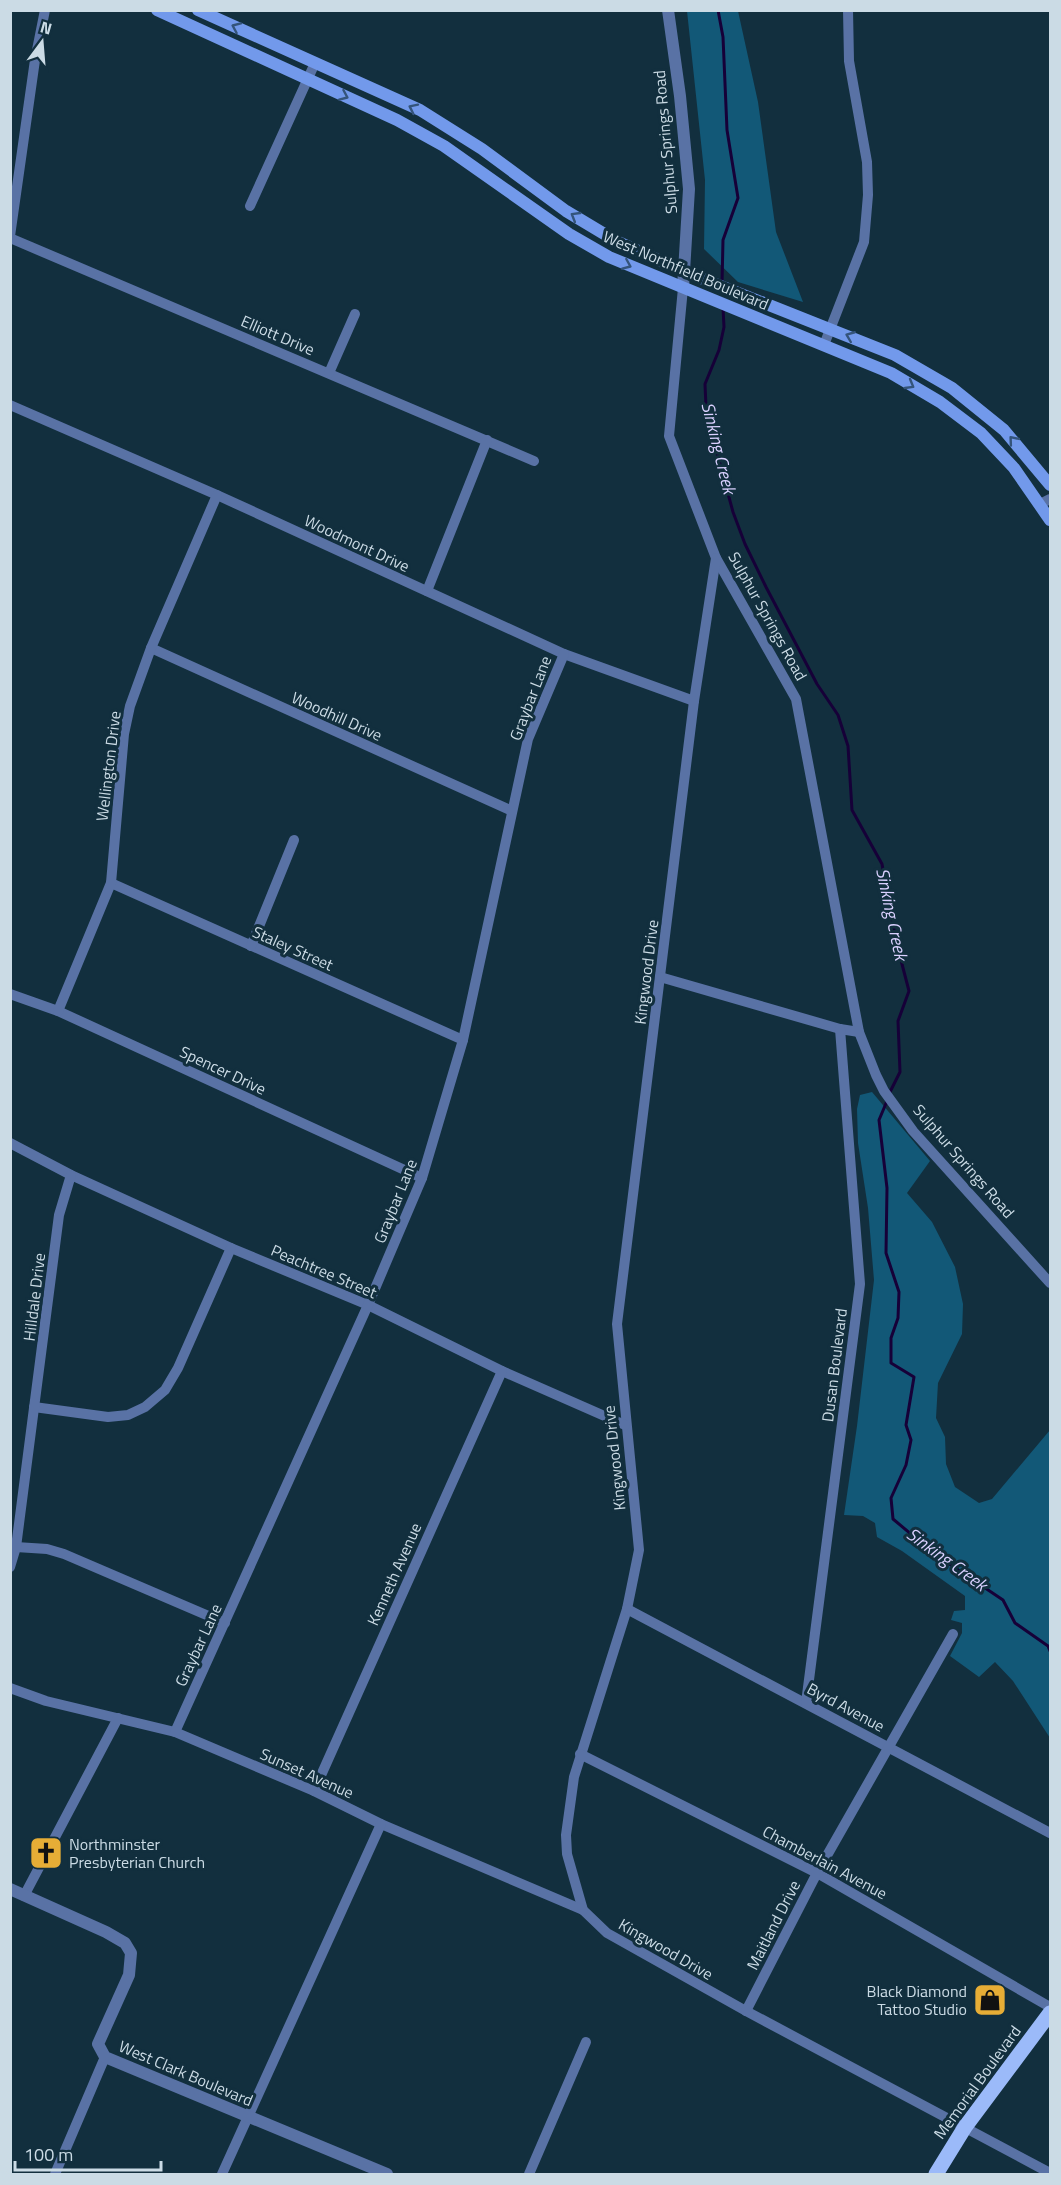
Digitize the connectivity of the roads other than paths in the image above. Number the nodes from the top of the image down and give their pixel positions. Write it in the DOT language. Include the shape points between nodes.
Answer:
graph roads {
  1 [pos="45,10"];
  2 [pos="157,10"];
  3 [pos="198,10"];
  4 [pos="668,10"];
  5 [pos="848,10"];
  6 [pos="315,63"];
  7 [pos="308,79"];
  8 [pos="250,206"];
  9 [pos="10,237"];
  10 [pos="683,271"];
  11 [pos="683,288"];
  12 [pos="355,314"];
  13 [pos="830,328"];
  14 [pos="824,345"];
  15 [pos="329,373"];
  16 [pos="10,405"];
  17 [pos="487,440"];
  18 [pos="534,461"];
  19 [pos="1050,485"];
  20 [pos="217,495"];
  21 [pos="1046,501"];
  22 [pos="1050,520"];
  23 [pos="716,558"];
  24 [pos="427,591"];
  25 [pos="150,648"];
  26 [pos="564,654"];
  27 [pos="694,701"];
  28 [pos="512,811"];
  29 [pos="294,840"];
  30 [pos="111,883"];
  31 [pos="251,946"];
  32 [pos="660,977"];
  33 [pos="10,993"];
  34 [pos="58,1011"];
  35 [pos="840,1029"];
  36 [pos="859,1032"];
  37 [pos="463,1040"];
  38 [pos="10,1143"];
  39 [pos="71,1175"];
  40 [pos="422,1178"];
  41 [pos="231,1248"];
  42 [pos="1050,1283"];
  43 [pos="368,1305"];
  44 [pos="502,1371"];
  45 [pos="34,1407"];
  46 [pos="626,1425"];
  47 [pos="16,1547"];
  48 [pos="10,1566"];
  49 [pos="627,1609"];
  50 [pos="225,1623"];
  51 [pos="952,1634"];
  52 [pos="10,1688"];
  53 [pos="806,1703"];
  54 [pos="118,1718"];
  55 [pos="175,1732"];
  56 [pos="890,1748"];
  57 [pos="580,1754"];
  58 [pos="314,1791"];
  59 [pos="381,1824"];
  60 [pos="1050,1833"];
  61 [pos="817,1873"];
  62 [pos="10,1889"];
  63 [pos="24,1896"];
  64 [pos="584,1910"];
  65 [pos="1050,2007"];
  66 [pos="746,2011"];
  67 [pos="1050,2013"];
  68 [pos="586,2042"];
  69 [pos="105,2057"];
  70 [pos="248,2117"];
  71 [pos="965,2127"];
  72 [pos="1050,2173"];
  73 [pos="55,2175"];
  74 [pos="222,2175"];
  75 [pos="387,2175"];
  76 [pos="529,2175"];
  77 [pos="936,2175"];
  1 -- 9 [label="street"];
  2 -- 7 [label="main road, West Northfield Boulevard"];
  6 -- 3 [label="main road, West Northfield Boulevard, one-way"];
  4 -- 10 [label="street, Sulphur Springs Road" via="688,189"];
  5 -- 13 [label="street" via="849,61 867,162 868,195 864,242"];
  6 -- 7 [label="street"];
  10 -- 6 [label="main road, West Northfield Boulevard, one-way" via="616,241 566,211 482,148 420,110"];
  7 -- 8 [label="street"];
  7 -- 11 [label="main road, West Northfield Boulevard, one-way" via="444,146 569,234 609,257"];
  9 -- 15 [label="street, Elliott Drive"];
  10 -- 11 [label="street, Sulphur Springs Road"];
  10 -- 13 [label="main road, West Northfield Boulevard"];
  11 -- 14 [label="main road, West Northfield Boulevard"];
  11 -- 23 [label="street, Sulphur Springs Road" via="669,436"];
  12 -- 15 [label="street"];
  13 -- 14 [label="street"];
  19 -- 13 [label="main road, West Northfield Boulevard, one-way" via="1004,430 951,388 895,355"];
  14 -- 21 [label="main road, West Northfield Boulevard, one-way" via="891,374 940,402 981,433"];
  15 -- 17 [label="street, Elliott Drive"];
  16 -- 20 [label="street, Woodmont Drive"];
  17 -- 18 [label="street, Elliott Drive"];
  17 -- 24 [label="street"];
  20 -- 24 [label="street, Woodmont Drive"];
  20 -- 25 [label="street, Wellington Drive"];
  21 -- 22 [label="main road, West Northfield Boulevard"];
  23 -- 27 [label="street, Kingwood Drive"];
  23 -- 36 [label="street, Sulphur Springs Road" via="796,699"];
  24 -- 26 [label="street, Woodmont Drive"];
  25 -- 28 [label="street, Woodhill Drive"];
  25 -- 30 [label="street, Wellington Drive" via="123,734"];
  26 -- 27 [label="street, Woodmont Drive"];
  26 -- 28 [label="street, Graybar Lane" via="528,740"];
  27 -- 32 [label="street, Kingwood Drive"];
  28 -- 37 [label="street, Graybar Lane"];
  29 -- 31 [label="street"];
  30 -- 31 [label="street, Staley Street"];
  30 -- 34 [label="street, Wellington Drive"];
  31 -- 37 [label="street, Staley Street"];
  32 -- 35 [label="street"];
  32 -- 46 [label="street, Kingwood Drive" via="617,1324"];
  33 -- 34 [label="street, Spencer Drive"];
  34 -- 40 [label="street, Spencer Drive"];
  35 -- 36 [label="street"];
  35 -- 53 [label="street, Dusan Boulevard" via="860,1284"];
  36 -- 42 [label="street, Sulphur Springs Road" via="876,1075 913,1131"];
  37 -- 40 [label="street, Graybar Lane"];
  38 -- 39 [label="street, Peachtree Street"];
  39 -- 41 [label="street, Peachtree Street"];
  39 -- 45 [label="street, Hilldale Drive" via="59,1215"];
  40 -- 43 [label="street, Graybar Lane"];
  41 -- 43 [label="street, Peachtree Street"];
  41 -- 45 [label="street" via="178,1368 165,1390 145,1407 129,1415 108,1417"];
  43 -- 44 [label="street, Peachtree Street"];
  43 -- 50 [label="street, Graybar Lane"];
  44 -- 46 [label="street, Peachtree Street"];
  44 -- 58 [label="street, Kenneth Avenue"];
  45 -- 47 [label="street, Hilldale Drive"];
  46 -- 49 [label="street, Kingwood Drive" via="639,1550"];
  47 -- 48 [label="street, Hilldale Drive"];
  47 -- 50 [label="street" via="64,1554"];
  49 -- 53 [label="street, Byrd Avenue"];
  49 -- 57 [label="street, Kingwood Drive"];
  50 -- 55 [label="street, Graybar Lane"];
  51 -- 56 [label="street, Maitland Drive"];
  52 -- 54 [label="street, Sunset Avenue"];
  53 -- 56 [label="street, Byrd Avenue"];
  54 -- 55 [label="street, Sunset Avenue"];
  54 -- 63 [label="street"];
  55 -- 58 [label="street, Sunset Avenue"];
  56 -- 60 [label="street, Byrd Avenue"];
  56 -- 61 [label="street, Maitland Drive"];
  57 -- 61 [label="street, Chamberlain Avenue"];
  57 -- 64 [label="street, Kingwood Drive" via="566,1835 567,1854"];
  58 -- 59 [label="street, Sunset Avenue"];
  59 -- 64 [label="street, Sunset Avenue"];
  59 -- 70 [label="street"];
  61 -- 65 [label="street, Chamberlain Avenue"];
  61 -- 66 [label="street, Maitland Drive"];
  62 -- 63 [label="street, West Clark Boulevard"];
  63 -- 69 [label="street, West Clark Boulevard" via="125,1942 131,1953 129,1975 98,2044"];
  64 -- 66 [label="street, Kingwood Drive" via="608,1933"];
  66 -- 71 [label="street, Kingwood Drive"];
  67 -- 71 [label="main road, Memorial Boulevard"];
  68 -- 76 [label="street"];
  69 -- 70 [label="street, West Clark Boulevard"];
  69 -- 73 [label="street"];
  70 -- 74 [label="street"];
  70 -- 75 [label="street, West Clark Boulevard"];
  71 -- 72 [label="street, Kingwood Drive"];
  71 -- 77 [label="main road, Memorial Boulevard"];
}
